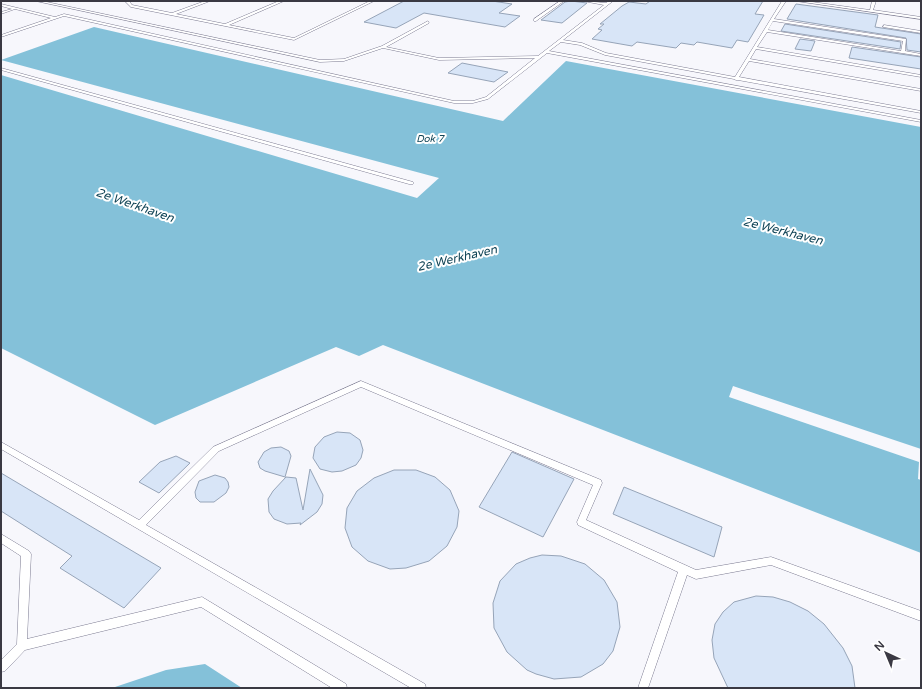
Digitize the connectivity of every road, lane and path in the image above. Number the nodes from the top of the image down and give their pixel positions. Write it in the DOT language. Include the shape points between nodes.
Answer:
graph roads {
  1 [pos="38,1"];
  2 [pos="208,1"];
  3 [pos="282,1"];
  4 [pos="372,1"];
  5 [pos="562,1"];
  6 [pos="585,1"];
  7 [pos="611,1"];
  8 [pos="784,1"];
  9 [pos="798,1"];
  10 [pos="874,1"];
  11 [pos="129,2"];
  12 [pos="606,4"];
  13 [pos="1,5"];
  14 [pos="16,9"];
  15 [pos="871,11"];
  16 [pos="1,13"];
  17 [pos="887,13"];
  18 [pos="173,14"];
  19 [pos="55,18"];
  20 [pos="921,18"];
  21 [pos="535,20"];
  22 [pos="772,20"];
  23 [pos="428,22"];
  24 [pos="225,25"];
  25 [pos="884,26"];
  26 [pos="765,31"];
  27 [pos="921,32"];
  28 [pos="1,36"];
  29 [pos="882,36"];
  30 [pos="560,41"];
  31 [pos="383,48"];
  32 [pos="754,48"];
  33 [pos="546,52"];
  34 [pos="902,52"];
  35 [pos="921,55"];
  36 [pos="540,57"];
  37 [pos="747,60"];
  38 [pos="1,69"];
  39 [pos="921,76"];
  40 [pos="736,79"];
  41 [pos="921,90"];
  42 [pos="921,112"];
  43 [pos="921,121"];
  44 [pos="411,183"];
  45 [pos="1,445"];
  46 [pos="140,525"];
  47 [pos="1,538"];
  48 [pos="684,569"];
  49 [pos="921,616"];
  50 [pos="22,646"];
  51 [pos="1,667"];
  52 [pos="342,688"];
  53 [pos="421,688"];
  54 [pos="643,688"];
  1 -- 31 [label="lane" via="320,61 349,59"];
  2 -- 18 [label="lane"];
  3 -- 24 [label="lane"];
  4 -- 24 [label="lane" via="294,39"];
  5 -- 21 [label="lane"];
  6 -- 12 [label="lane"];
  7 -- 12 [label="lane"];
  8 -- 22 [label="lane"];
  9 -- 15 [label="lane"];
  10 -- 15 [label="lane"];
  11 -- 18 [label="lane" via="131,6"];
  12 -- 30 [label="lane"];
  13 -- 14 [label="lane"];
  14 -- 16 [label="lane"];
  14 -- 19 [label="lane"];
  15 -- 17 [label="lane"];
  17 -- 20 [label="lane"];
  17 -- 25 [label="lane"];
  18 -- 24 [label="lane"];
  19 -- 28 [label="lane"];
  19 -- 36 [label="lane" via="64,15 454,102 473,102 487,98"];
  22 -- 26 [label="lane"];
  22 -- 29 [label="lane"];
  23 -- 31 [label="lane"];
  25 -- 27 [label="lane"];
  25 -- 29 [label="lane"];
  26 -- 32 [label="lane"];
  26 -- 34 [label="lane"];
  29 -- 34 [label="lane" via="905,40"];
  30 -- 33 [label="lane"];
  30 -- 40 [label="lane" via="581,44 605,54"];
  31 -- 36 [label="lane" via="439,59"];
  32 -- 37 [label="lane"];
  32 -- 39 [label="lane"];
  33 -- 36 [label="lane"];
  33 -- 43 [label="lane"];
  34 -- 35 [label="lane"];
  37 -- 40 [label="lane"];
  37 -- 41 [label="lane"];
  38 -- 44 [label="lane"];
  40 -- 42 [label="lane"];
  45 -- 46 [label="lane"];
  46 -- 48 [label="lane" via="216,448 361,384 598,483 581,522"];
  46 -- 53 [label="lane"];
  47 -- 50 [label="lane" via="26,554"];
  48 -- 49 [label="lane" via="696,575 771,561"];
  48 -- 54 [label="lane"];
  50 -- 51 [label="lane"];
  50 -- 52 [label="lane" via="202,602"];
}
